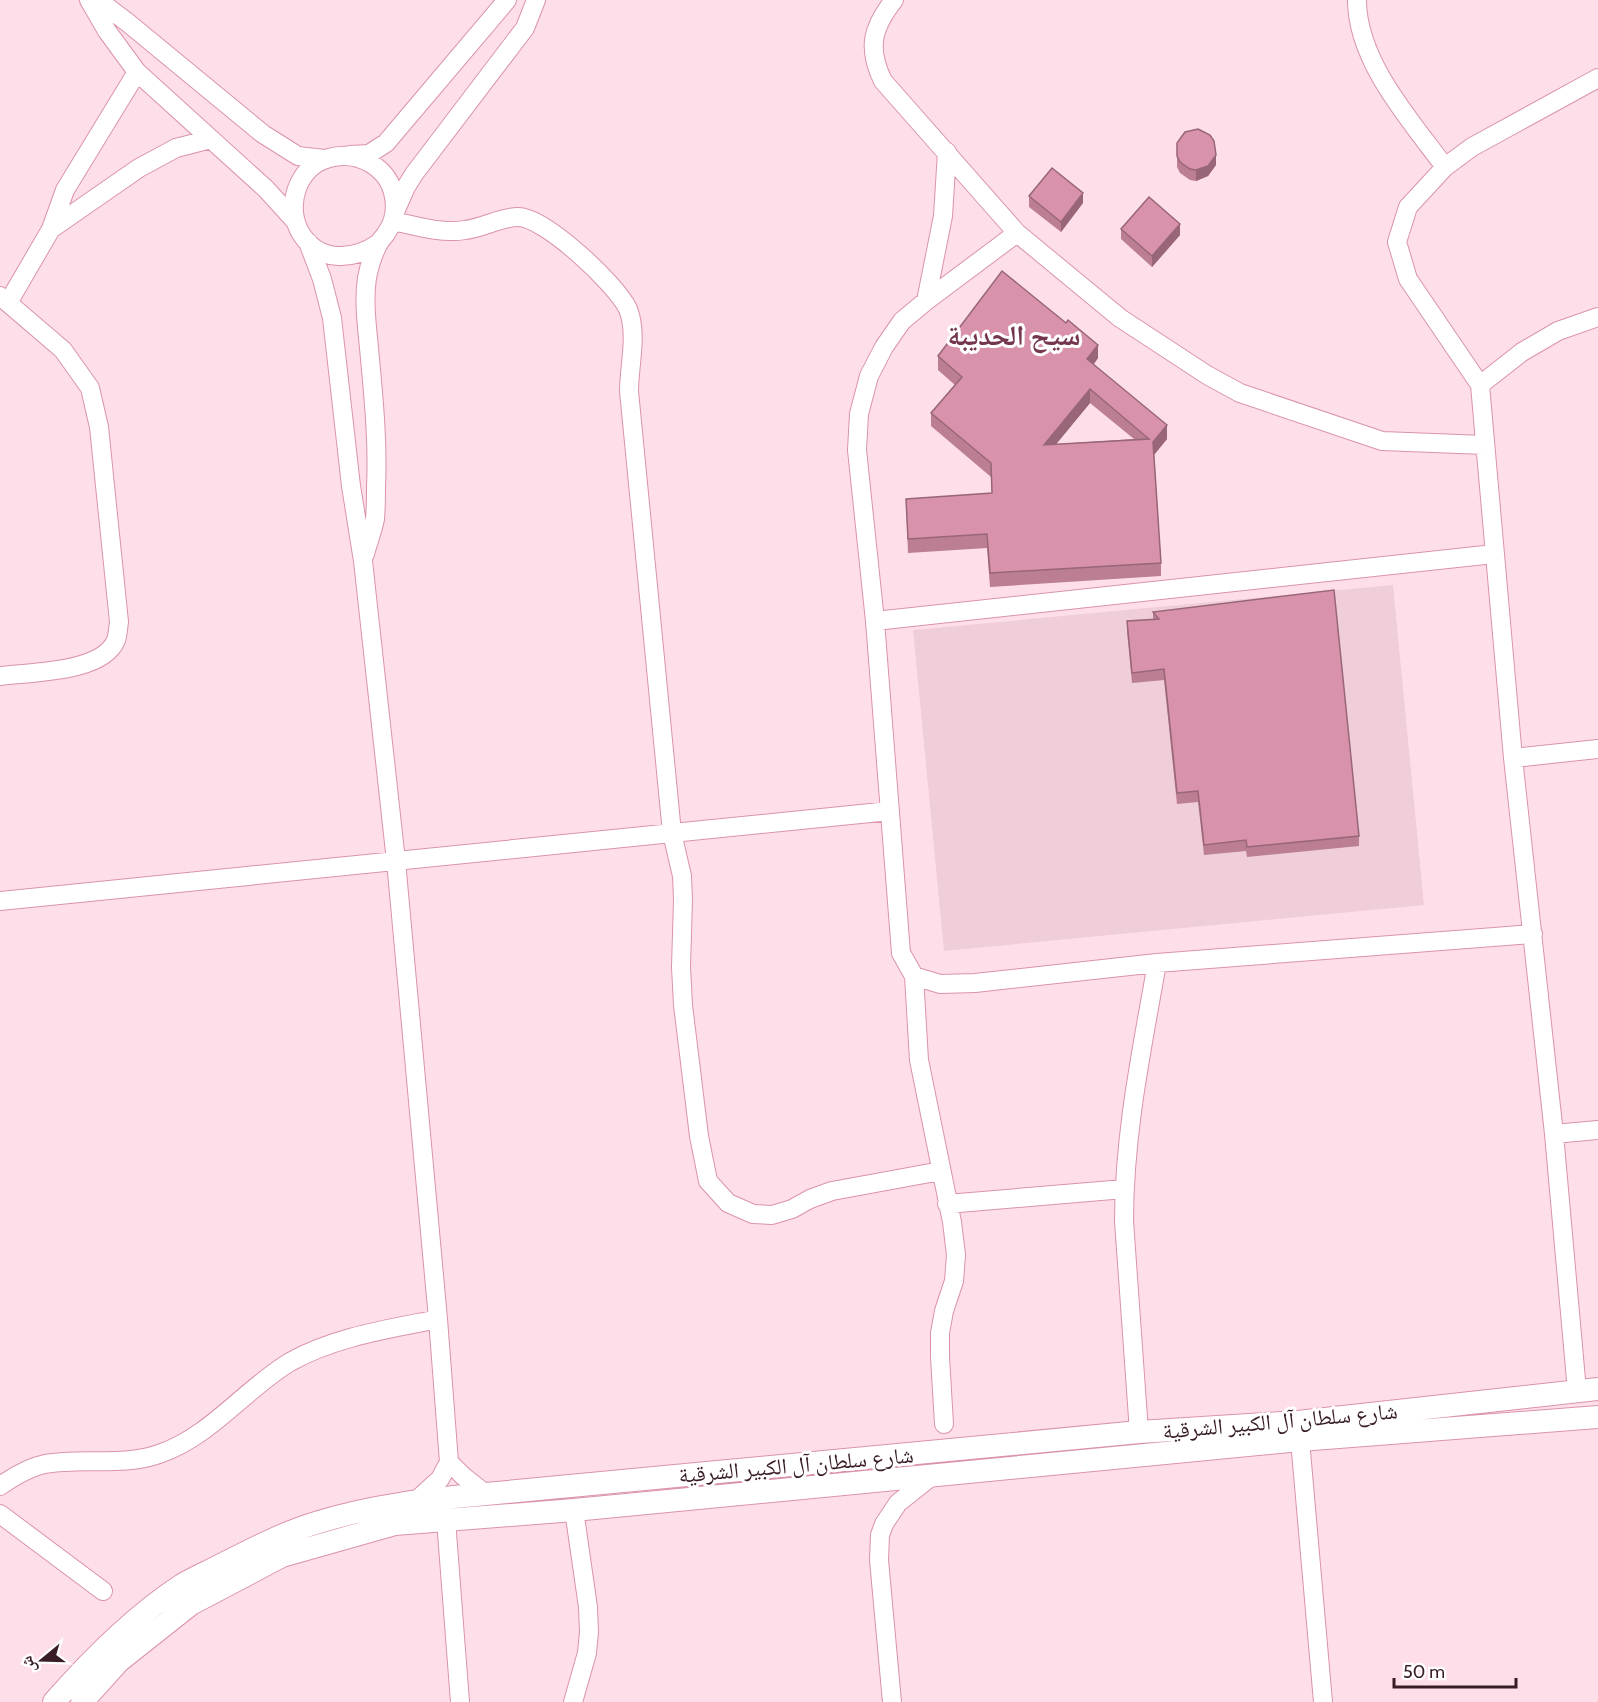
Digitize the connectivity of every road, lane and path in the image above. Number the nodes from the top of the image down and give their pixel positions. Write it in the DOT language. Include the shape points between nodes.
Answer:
graph roads {
  1 [pos="89,0"];
  2 [pos="98,0"];
  3 [pos="507,0"];
  4 [pos="536,0"];
  5 [pos="894,0"];
  6 [pos="1357,0"];
  7 [pos="137,72"];
  8 [pos="1598,78"];
  9 [pos="211,139"];
  10 [pos="947,152"];
  11 [pos="350,155"];
  12 [pos="324,159"];
  13 [pos="1445,167"];
  14 [pos="394,217"];
  15 [pos="296,222"];
  16 [pos="51,229"];
  17 [pos="1017,233"];
  18 [pos="308,242"];
  19 [pos="379,243"];
  20 [pos="4,299"];
  21 [pos="926,301"];
  22 [pos="1598,317"];
  23 [pos="1480,385"];
  24 [pos="1484,445"];
  25 [pos="1494,554"];
  26 [pos="363,561"];
  27 [pos="875,621"];
  28 [pos="0,676"];
  29 [pos="1598,749"];
  30 [pos="1513,758"];
  31 [pos="890,811"];
  32 [pos="672,832"];
  33 [pos="396,861"];
  34 [pos="0,901"];
  35 [pos="1533,934"];
  36 [pos="1157,963"];
  37 [pos="914,976"];
  38 [pos="1598,1130"];
  39 [pos="1554,1134"];
  40 [pos="941,1171"];
  41 [pos="1124,1189"];
  42 [pos="947,1204"];
  43 [pos="438,1319"];
  44 [pos="1587,1390"];
  45 [pos="1598,1417"];
  46 [pos="944,1424"];
  47 [pos="1139,1432"];
  48 [pos="1300,1440"];
  49 [pos="449,1462"];
  50 [pos="932,1476"];
  51 [pos="0,1486"];
  52 [pos="486,1494"];
  53 [pos="417,1500"];
  54 [pos="574,1510"];
  55 [pos="0,1514"];
  56 [pos="446,1520"];
  57 [pos="103,1591"];
  58 [pos="54,1702"];
  59 [pos="82,1702"];
  60 [pos="460,1702"];
  61 [pos="573,1702"];
  62 [pos="892,1702"];
  63 [pos="1323,1702"];
  1 -- 7 [label="street"];
  2 -- 12 [label="street" via="263,134 298,156"];
  3 -- 11 [label="street" via="386,143 369,154"];
  4 -- 14 [label="street" via="525,28 405,187"];
  5 -- 10 [label="street" via="874,33 876,66 883,81"];
  6 -- 13 [label="street" via="1363,35 1376,67"];
  7 -- 9 [label="street"];
  7 -- 16 [label="street" via="65,190"];
  8 -- 13 [label="street" via="1472,147"];
  9 -- 15 [label="street"];
  9 -- 16 [label="street" via="176,148 139,168"];
  10 -- 17 [label="street"];
  10 -- 21 [label="street" via="943,216"];
  11 -- 12 [label="street"];
  11 -- 14 [label="street" via="379,169 389,182"];
  12 -- 15 [label="street" via="306,172 295,192"];
  13 -- 23 [label="street" via="1408,207 1397,242 1408,279"];
  14 -- 19 [label="street"];
  14 -- 32 [label="street" via="450,231 516,216 527,218 557,237 606,278 628,310 632,332 629,391"];
  15 -- 18 [label="street"];
  16 -- 20 [label="street"];
  17 -- 21 [label="street"];
  17 -- 24 [label="street" via="1119,318 1240,393 1382,441"];
  18 -- 19 [label="street" via="336,256 366,252"];
  18 -- 26 [label="street" via="332,318"];
  19 -- 26 [label="street" via="367,277 366,314 378,447 375,518"];
  20 -- 28 [label="street" via="63,350 90,388 99,427 119,622 116,641 105,654 82,666"];
  21 -- 27 [label="street" via="902,321 884,347 869,376 859,414 857,450"];
  22 -- 23 [label="street" via="1540,341"];
  23 -- 24 [label="street"];
  24 -- 25 [label="street"];
  25 -- 27 [label="street"];
  25 -- 30 [label="street"];
  26 -- 33 [label="street"];
  27 -- 31 [label="street"];
  29 -- 30 [label="street"];
  30 -- 35 [label="street"];
  31 -- 32 [label="street"];
  31 -- 37 [label="street" via="901,953"];
  32 -- 33 [label="street"];
  32 -- 40 [label="street" via="684,900 683,1005 708,1181 728,1203 753,1214 772,1215 832,1191"];
  33 -- 34 [label="street"];
  33 -- 43 [label="street"];
  35 -- 36 [label="street"];
  35 -- 39 [label="street"];
  36 -- 37 [label="street" via="975,983 940,984"];
  36 -- 41 [label="street" via="1129,1124"];
  37 -- 40 [label="street" via="919,1060"];
  38 -- 39 [label="street"];
  39 -- 44 [label="street"];
  40 -- 42 [label="street"];
  41 -- 42 [label="street"];
  41 -- 47 [label="street"];
  42 -- 46 [label="street" via="956,1255 954,1281 940,1333"];
  43 -- 49 [label="street"];
  43 -- 51 [label="street" via="370,1332 308,1353 288,1363 185,1443 158,1455 43,1464"];
  44 -- 47 [label="main road, شارع سلطان آل الكبير الشرقية" via="1298,1422"];
  45 -- 48 [label="main road, شارع سلطان آل الكبير الشرقية"];
  47 -- 52 [label="main road, شارع سلطان آل الكبير الشرقية"];
  48 -- 50 [label="main road, شارع سلطان آل الكبير الشرقية"];
  48 -- 63 [label="street"];
  49 -- 52 [label="street"];
  49 -- 53 [label="street" via="440,1479"];
  50 -- 54 [label="main road, شارع سلطان آل الكبير الشرقية"];
  50 -- 62 [label="street" via="898,1503 880,1535"];
  52 -- 53 [label="main road, شارع سلطان آل الكبير الشرقية"];
  53 -- 58 [label="main road, شارع سلطان آل الكبير الشرقية" via="321,1521 277,1536 182,1585 83,1669"];
  54 -- 56 [label="main road, شارع سلطان آل الكبير الشرقية"];
  54 -- 61 [label="street" via="589,1632"];
  55 -- 57 [label="street"];
  56 -- 59 [label="main road, شارع سلطان آل الكبير الشرقية" via="395,1524 282,1556 191,1604 119,1661"];
  56 -- 60 [label="street"];
}
